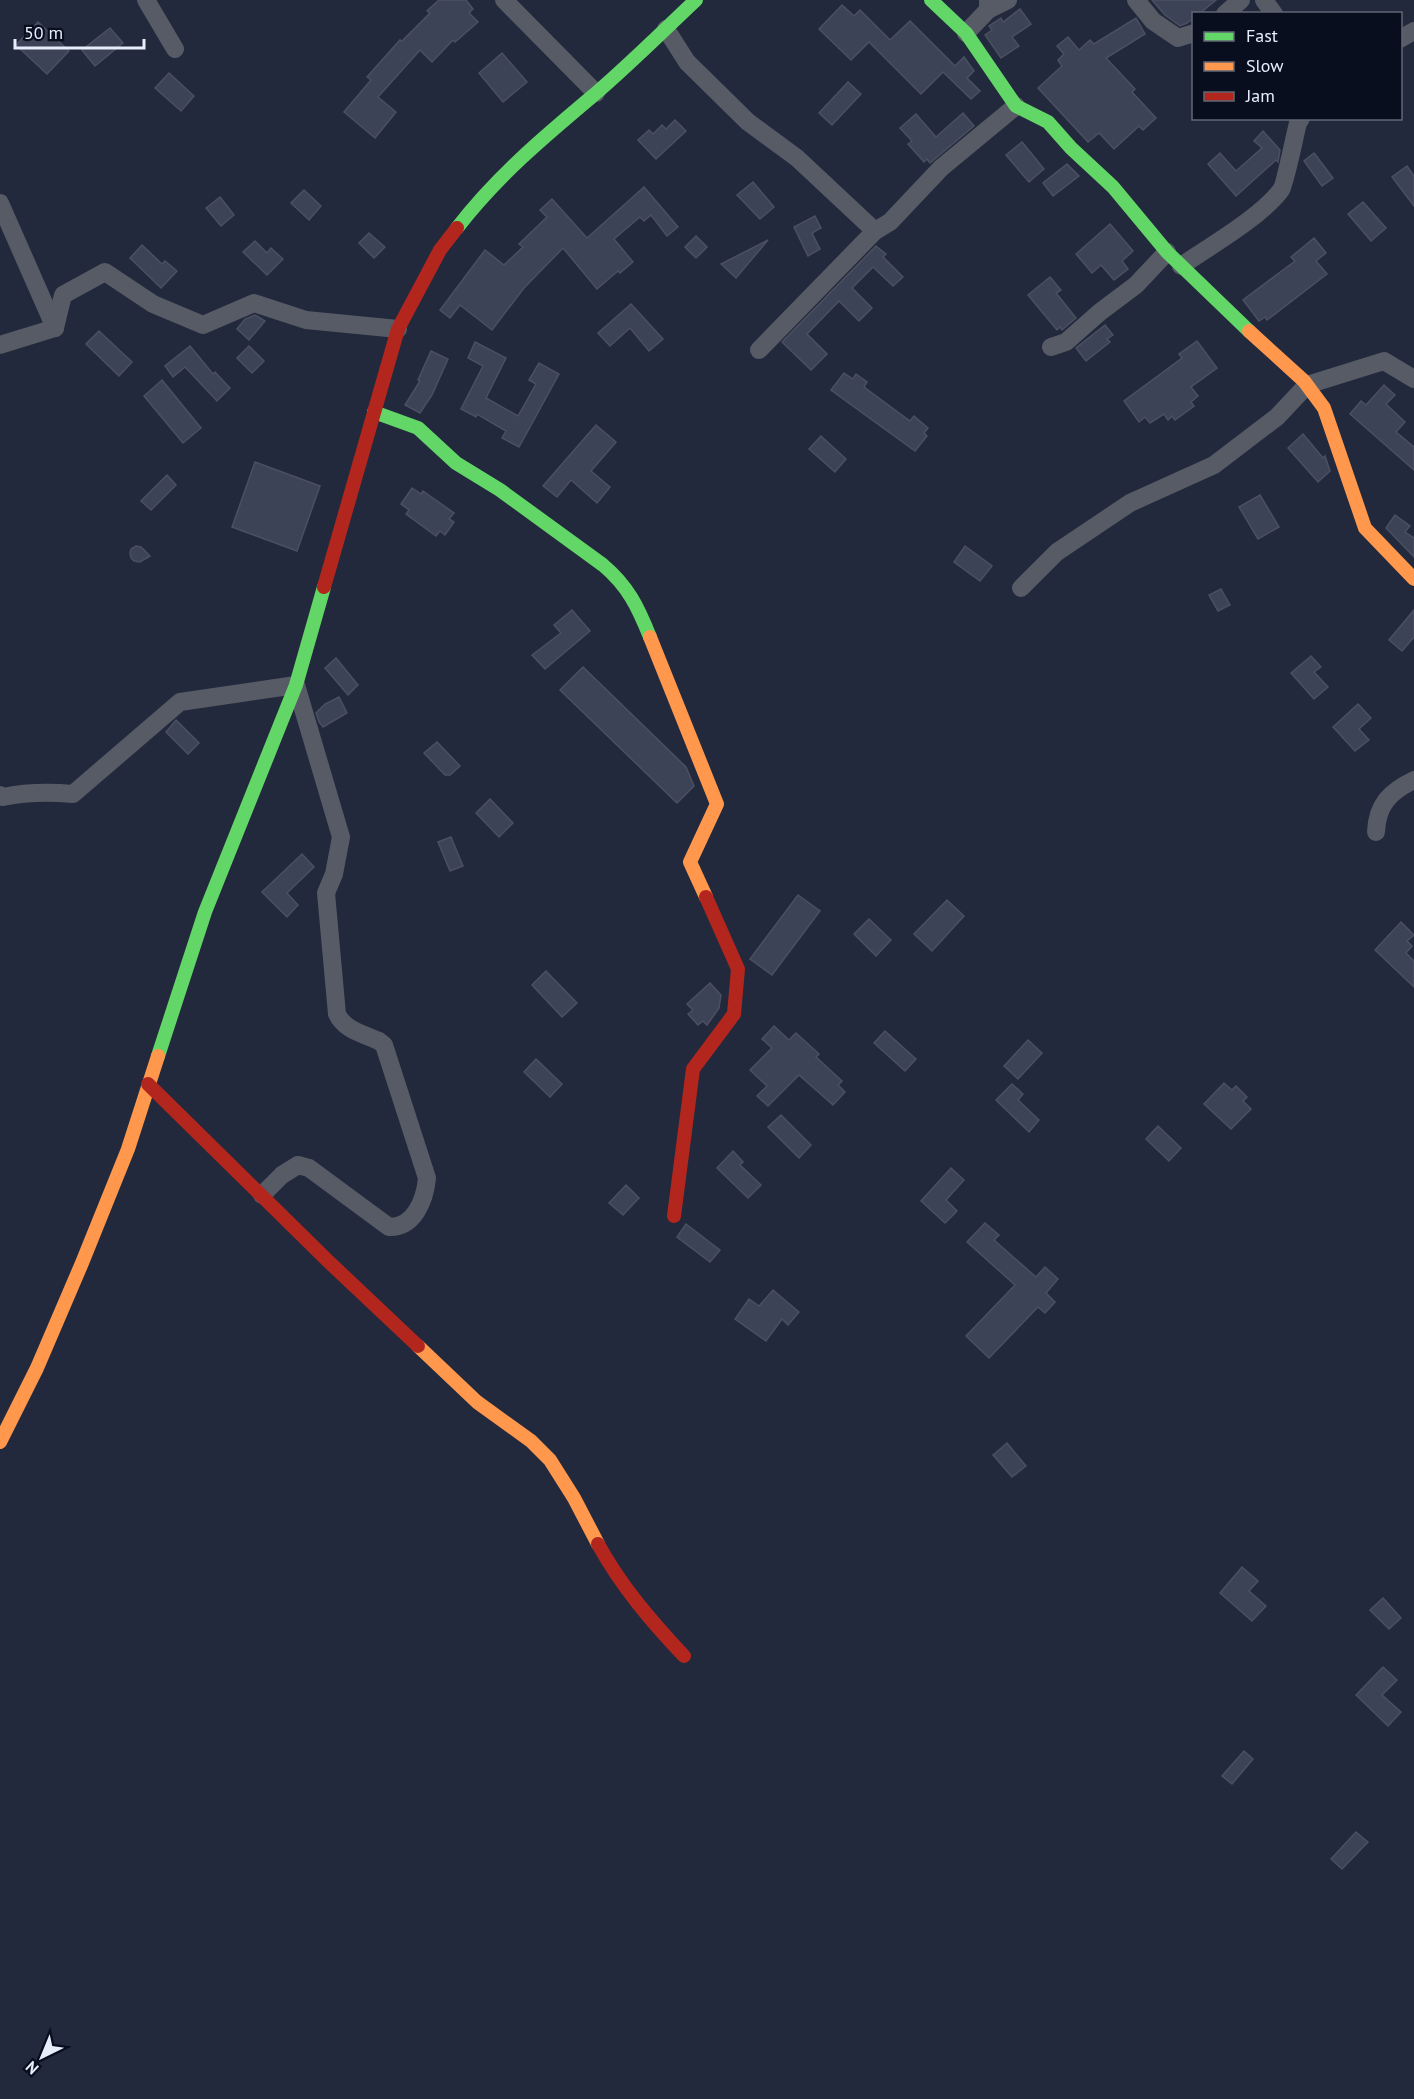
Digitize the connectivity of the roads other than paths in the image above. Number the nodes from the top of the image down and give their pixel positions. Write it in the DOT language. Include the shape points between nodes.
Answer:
graph roads {
  1 [pos="146,0"];
  2 [pos="504,0"];
  3 [pos="696,0"];
  4 [pos="931,0"];
  5 [pos="1008,0"];
  6 [pos="1136,0"];
  7 [pos="1241,0"];
  8 [pos="988,5"];
  9 [pos="1227,12"];
  10 [pos="666,28"];
  11 [pos="966,33"];
  12 [pos="1192,34"];
  13 [pos="176,49"];
  14 [pos="596,93"];
  15 [pos="1016,106"];
  16 [pos="1300,120"];
  17 [pos="0,203"];
  18 [pos="875,231"];
  19 [pos="1167,252"];
  20 [pos="1181,266"];
  21 [pos="56,328"];
  22 [pos="398,329"];
  23 [pos="0,345"];
  24 [pos="1051,348"];
  25 [pos="759,350"];
  26 [pos="1414,379"];
  27 [pos="1307,385"];
  28 [pos="374,412"];
  29 [pos="1414,579"];
  30 [pos="1021,588"];
  31 [pos="296,685"];
  32 [pos="1414,780"];
  33 [pos="0,795"];
  34 [pos="1376,832"];
  35 [pos="148,1084"];
  36 [pos="262,1195"];
  37 [pos="674,1216"];
  38 [pos="0,1442"];
  39 [pos="684,1656"];
  1 -- 13 [label="street"];
  2 -- 14 [label="street"];
  3 -- 10 [label="street"];
  4 -- 11 [label="street"];
  5 -- 8 [label="street"];
  6 -- 12 [label="street" via="1153,21 1178,38"];
  7 -- 9 [label="street"];
  8 -- 11 [label="street"];
  10 -- 14 [label="street"];
  10 -- 18 [label="street" via="687,62 748,122 797,158"];
  11 -- 15 [label="street"];
  14 -- 22 [label="street" via="502,175 475,205 440,250"];
  15 -- 18 [label="street" via="941,168 890,222"];
  15 -- 19 [label="street" via="1048,122 1113,187"];
  16 -- 20 [label="street" via="1282,189 1253,217"];
  17 -- 21 [label="street"];
  18 -- 25 [label="street"];
  19 -- 20 [label="street"];
  19 -- 24 [label="street" via="1136,285 1066,342"];
  20 -- 27 [label="street"];
  21 -- 22 [label="street" via="63,295 105,272 153,304 203,325 254,303 306,320"];
  21 -- 23 [label="street"];
  22 -- 28 [label="street"];
  26 -- 27 [label="street" via="1384,361"];
  27 -- 29 [label="street" via="1324,408 1365,528"];
  27 -- 30 [label="street" via="1277,417 1214,465 1130,503 1057,552"];
  28 -- 31 [label="street"];
  28 -- 37 [label="street" via="418,428 456,463 500,490 618,578 638,606 717,804 690,862 738,969 734,1014 693,1069"];
  31 -- 33 [label="street" via="180,702 73,794"];
  31 -- 35 [label="street" via="205,912"];
  31 -- 36 [label="street" via="341,837 326,893 337,1014 345,1026 384,1045 424,1165 426,1193 407,1224 398,1227 389,1227 309,1168 298,1165"];
  32 -- 34 [label="street" via="1394,790 1385,802 1376,820"];
  35 -- 36 [label="street"];
  35 -- 38 [label="street" via="128,1149 82,1263"];
  36 -- 39 [label="street" via="477,1402 531,1441 550,1460 613,1571"];
}
